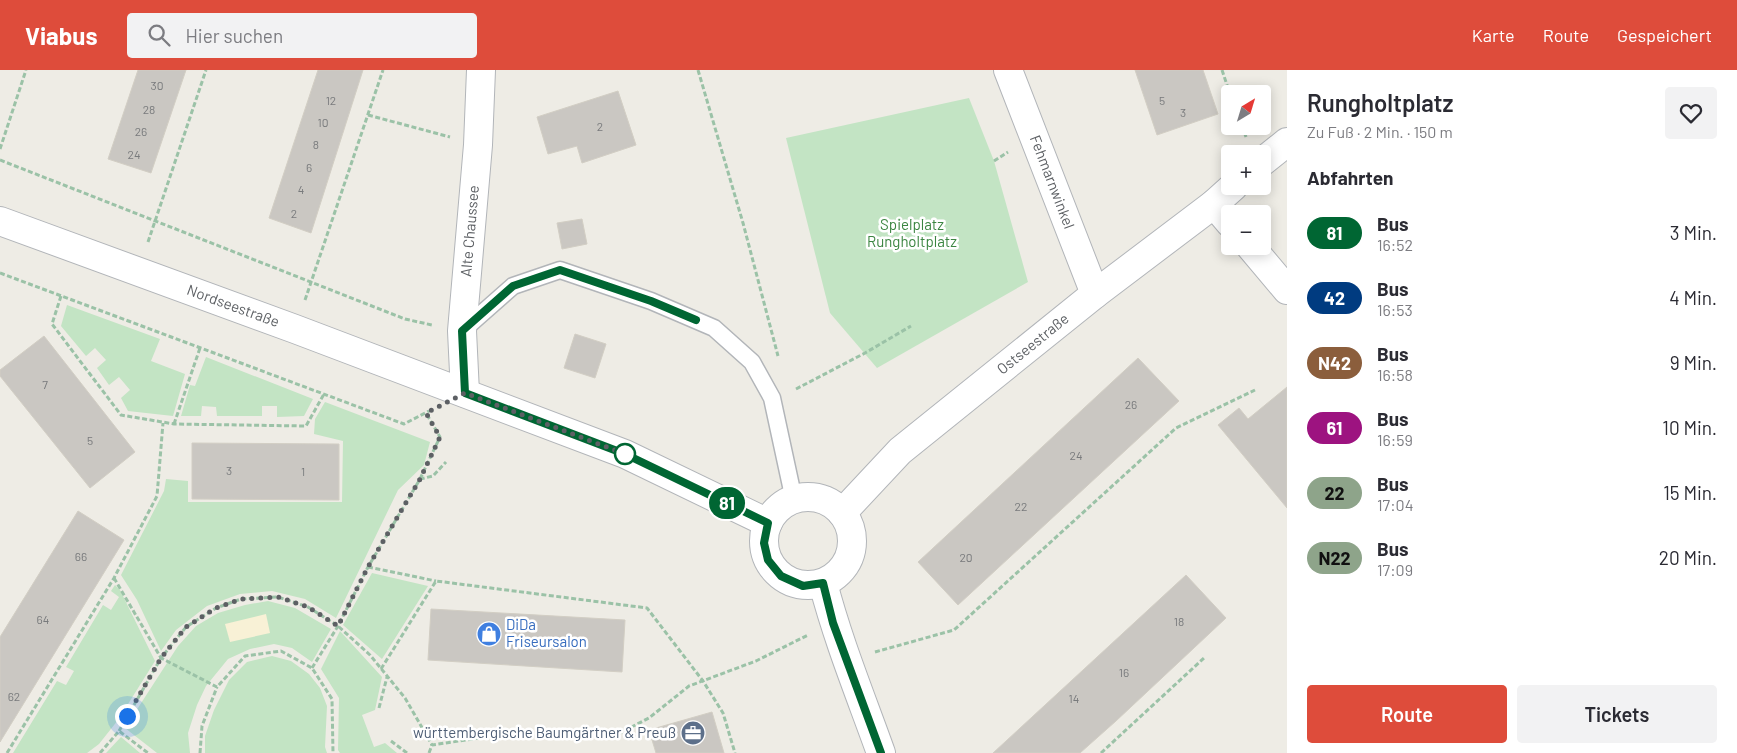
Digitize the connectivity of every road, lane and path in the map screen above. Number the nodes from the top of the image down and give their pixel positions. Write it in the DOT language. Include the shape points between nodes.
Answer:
graph roads {
  1 [pos="26,70"];
  2 [pos="206,70"];
  3 [pos="383,70"];
  4 [pos="481,70"];
  5 [pos="698,70"];
  6 [pos="1008,70"];
  7 [pos="1222,70"];
  8 [pos="1227,85"];
  9 [pos="368,115"];
  10 [pos="1287,142"];
  11 [pos="478,145"];
  12 [pos="0,149"];
  13 [pos="1271,155"];
  14 [pos="0,160"];
  15 [pos="1221,214"];
  16 [pos="0,220"];
  17 [pos="155,222"];
  18 [pos="1258,255"];
  19 [pos="139,271"];
  20 [pos="0,273"];
  21 [pos="311,282"];
  22 [pos="1287,290"];
  23 [pos="1095,294"];
  24 [pos="61,296"];
  25 [pos="911,326"];
  26 [pos="295,329"];
  27 [pos="462,331"];
  28 [pos="200,348"];
  29 [pos="781,365"];
  30 [pos="1255,390"];
  31 [pos="465,393"];
  32 [pos="788,393"];
  33 [pos="324,394"];
  34 [pos="426,413"];
  35 [pos="163,423"];
  36 [pos="174,424"];
  37 [pos="446,462"];
  38 [pos="420,479"];
  39 [pos="794,500"];
  40 [pos="842,513"];
  41 [pos="768,523"];
  42 [pos="368,567"];
  43 [pos="114,578"];
  44 [pos="436,581"];
  45 [pos="823,583"];
  46 [pos="833,623"];
  47 [pos="338,626"];
  48 [pos="161,658"];
  49 [pos="1204,658"];
  50 [pos="848,660"];
  51 [pos="312,668"];
  52 [pos="381,669"];
  53 [pos="387,676"];
  54 [pos="703,681"];
  55 [pos="216,687"];
  56 [pos="379,708"];
  57 [pos="119,731"];
  58 [pos="391,741"];
  59 [pos="432,746"];
  60 [pos="7,753"];
  61 [pos="100,753"];
  62 [pos="148,753"];
  63 [pos="200,753"];
  64 [pos="333,753"];
  65 [pos="407,753"];
  66 [pos="429,753"];
  67 [pos="735,753"];
  68 [pos="881,753"];
  69 [pos="1100,753"];
  1 -- 12 [label="path"];
  2 -- 17 [label="path"];
  3 -- 9 [label="path"];
  4 -- 11 [label="street, Alte Chaussee"];
  5 -- 29 [label="path"];
  6 -- 23 [label="street, Fehmarnwinkel"];
  7 -- 8 [label="path"];
  9 -- 11 [label="path"];
  9 -- 21 [label="path"];
  10 -- 13 [label="street"];
  11 -- 27 [label="street, Alte Chaussee"];
  14 -- 17 [label="path"];
  15 -- 23 [label="street, Ostseestraße"];
  16 -- 19 [label="street, Nordseestraße"];
  17 -- 19 [label="path"];
  17 -- 21 [label="path"];
  18 -- 22 [label="street"];
  19 -- 26 [label="street, Nordseestraße"];
  20 -- 24 [label="path"];
  21 -- 26 [label="path"];
  21 -- 27 [label="path" via="405,319"];
  23 -- 40 [label="street, Ostseestraße" via="900,451"];
  24 -- 28 [label="path"];
  24 -- 35 [label="path" via="52,324 121,415"];
  25 -- 32 [label="path" via="865,354"];
  26 -- 31 [label="street, Nordseestraße"];
  27 -- 31 [label="street, Alte Chaussee"];
  27 -- 39 [label="lane" via="513,286 560,270 651,301 714,328 752,362 772,398"];
  28 -- 33 [label="path"];
  28 -- 36 [label="path"];
  30 -- 50 [label="path" via="1176,428 954,630"];
  31 -- 34 [label="path"];
  31 -- 41 [label="street, Nordseestraße" via="625,454"];
  33 -- 34 [label="path" via="404,424"];
  33 -- 36 [label="path" via="306,426"];
  34 -- 38 [label="path" via="440,437"];
  35 -- 36 [label="path"];
  35 -- 43 [label="path" via="157,496"];
  37 -- 38 [label="path" via="433,476"];
  38 -- 42 [label="path"];
  39 -- 40 [label="street" via="810,498 828,502"];
  39 -- 41 [label="street" via="780,508"];
  40 -- 45 [label="street" via="851,531 852,554 841,571"];
  41 -- 45 [label="street" via="764,543 768,560 781,576 803,586"];
  42 -- 44 [label="path"];
  42 -- 47 [label="path"];
  43 -- 48 [label="path"];
  43 -- 60 [label="path"];
  44 -- 52 [label="path"];
  44 -- 54 [label="path" via="647,608"];
  45 -- 46 [label="street"];
  46 -- 50 [label="street"];
  46 -- 54 [label="path" via="756,661"];
  47 -- 48 [label="path" via="308,607 278,597 241,599 216,608 186,627"];
  47 -- 51 [label="path"];
  47 -- 52 [label="path"];
  48 -- 55 [label="path"];
  48 -- 57 [label="path"];
  49 -- 69 [label="path"];
  50 -- 68 [label="street"];
  51 -- 55 [label="path" via="282,651 245,656"];
  51 -- 64 [label="path" via="332,699"];
  52 -- 53 [label="path"];
  53 -- 56 [label="path"];
  53 -- 59 [label="path" via="405,698"];
  54 -- 59 [label="path" via="689,686 649,718 616,735 493,736"];
  54 -- 67 [label="path" via="723,713"];
  55 -- 63 [label="path" via="202,726"];
  57 -- 61 [label="path"];
  57 -- 62 [label="path"];
  58 -- 65 [label="path"];
  59 -- 66 [label="path"];
}
